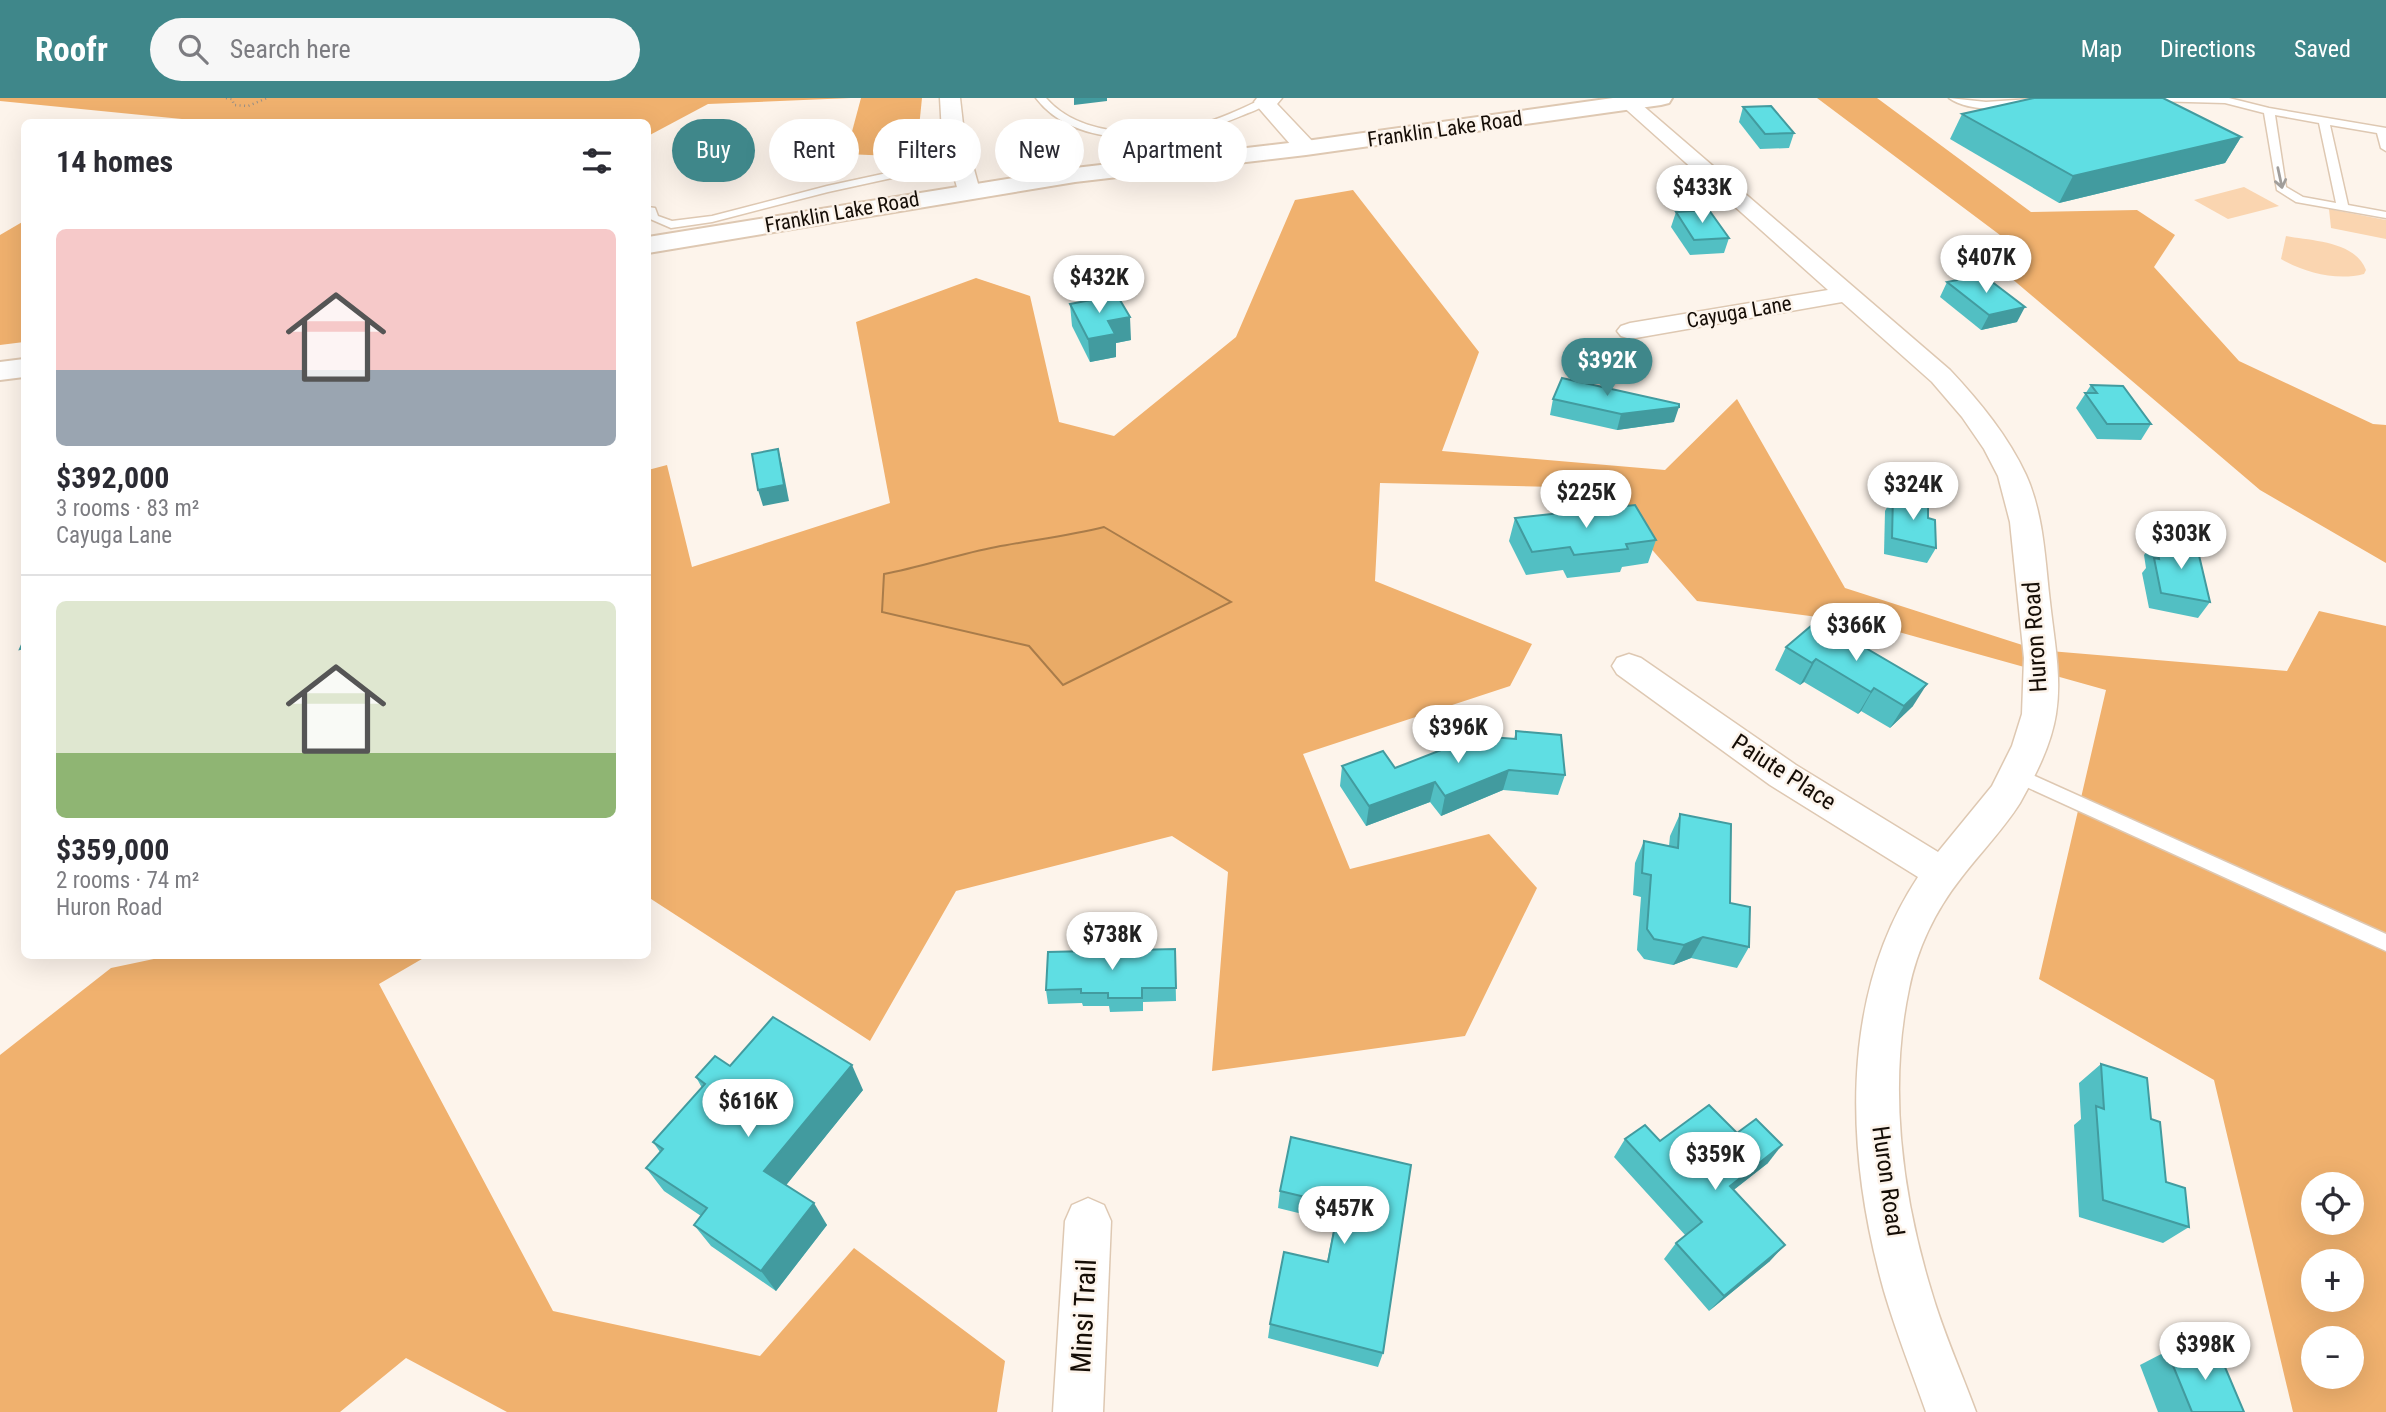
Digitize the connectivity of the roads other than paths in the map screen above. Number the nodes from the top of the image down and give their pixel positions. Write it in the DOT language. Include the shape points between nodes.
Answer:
graph roads {
  1 [pos="950,98"];
  2 [pos="1041,98"];
  3 [pos="1954,98"];
  4 [pos="2041,98"];
  5 [pos="2152,98"];
  6 [pos="1266,99"];
  7 [pos="1645,100"];
  8 [pos="2269,111"];
  9 [pos="952,119"];
  10 [pos="2324,120"];
  11 [pos="2384,130"];
  12 [pos="1306,148"];
  13 [pos="2386,148"];
  14 [pos="873,179"];
  15 [pos="967,182"];
  16 [pos="970,191"];
  17 [pos="2343,208"];
  18 [pos="651,209"];
  19 [pos="2386,215"];
  20 [pos="651,244"];
  21 [pos="1848,293"];
  22 [pos="1630,331"];
  23 [pos="21,368"];
  24 [pos="0,372"];
  25 [pos="1629,666"];
  26 [pos="2015,774"];
  27 [pos="1942,873"];
  28 [pos="2386,943"];
  29 [pos="1088,1221"];
  30 [pos="1078,1412"];
  31 [pos="1951,1412"];
  1 -- 9 [label="street"];
  2 -- 6 [label="lane" via="1064,120 1117,133 1144,134 1197,129"];
  3 -- 4 [label="lane" via="1969,105 1991,106"];
  5 -- 8 [label="lane" via="2225,100"];
  6 -- 12 [label="street"];
  7 -- 12 [label="main road, Franklin Lake Road"];
  7 -- 21 [label="street, Huron Road"];
  8 -- 10 [label="lane"];
  8 -- 17 [label="lane, one-way" via="2281,188 2300,200"];
  10 -- 11 [label="lane"];
  10 -- 17 [label="lane"];
  11 -- 13 [label="lane"];
  12 -- 16 [label="main road, Franklin Lake Road"];
  14 -- 18 [label="lane" via="671,225 653,218"];
  15 -- 16 [label="street"];
  16 -- 20 [label="main road, Franklin Lake Road"];
  17 -- 19 [label="lane"];
  21 -- 22 [label="street, Cayuga Lane"];
  21 -- 26 [label="street, Huron Road" via="1970,408 1995,442 2013,478 2025,516 2042,681 2039,716"];
  23 -- 24 [label="main road"];
  25 -- 27 [label="street, Paiute Place" via="1783,775"];
  26 -- 27 [label="street, Huron Road" via="2005,796"];
  26 -- 28 [label="lane"];
  27 -- 31 [label="street, Huron Road" via="1904,938 1888,991 1878,1111 1885,1195 1904,1276"];
  29 -- 30 [label="street, Minsi Trail"];
}
